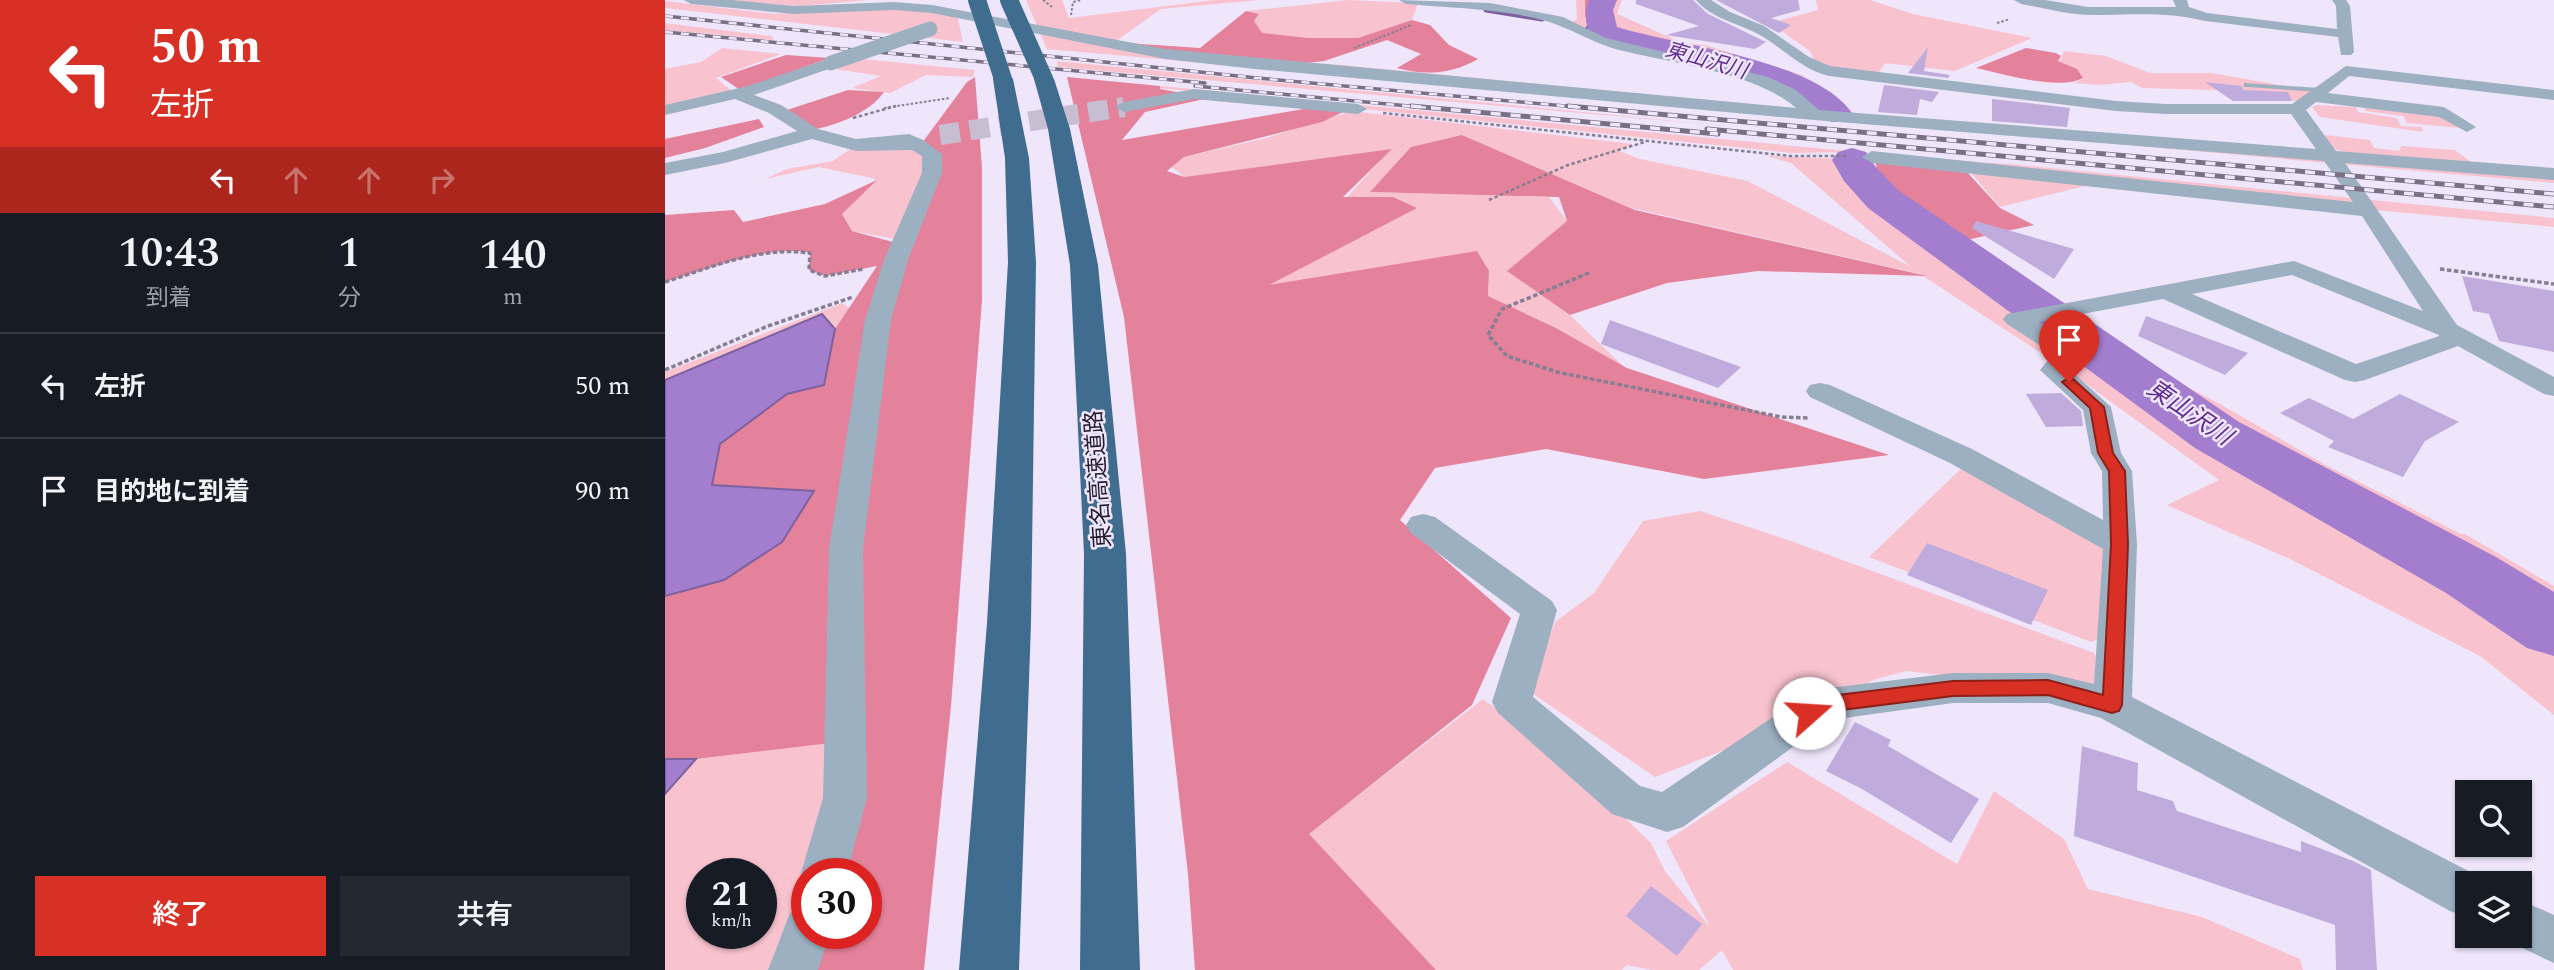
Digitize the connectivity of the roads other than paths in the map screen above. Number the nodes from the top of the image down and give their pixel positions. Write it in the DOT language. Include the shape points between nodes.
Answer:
graph roads {
  1 [pos="691,0"];
  2 [pos="977,0"];
  3 [pos="1009,0"];
  4 [pos="1406,0"];
  5 [pos="1703,0"];
  6 [pos="2021,0"];
  7 [pos="2339,0"];
  8 [pos="2184,6"];
  9 [pos="965,16"];
  10 [pos="2346,34"];
  11 [pos="1814,68"];
  12 [pos="2346,71"];
  13 [pos="2247,85"];
  14 [pos="2316,93"];
  15 [pos="737,94"];
  16 [pos="2554,95"];
  17 [pos="1124,107"];
  18 [pos="1358,109"];
  19 [pos="2296,109"];
  20 [pos="665,110"];
  21 [pos="1814,115"];
  22 [pos="1852,118"];
  23 [pos="2467,127"];
  24 [pos="812,133"];
  25 [pos="940,135"];
  26 [pos="887,144"];
  27 [pos="1872,157"];
  28 [pos="2328,157"];
  29 [pos="665,169"];
  30 [pos="2554,174"];
  31 [pos="2369,210"];
  32 [pos="2165,291"];
  33 [pos="2454,334"];
  34 [pos="2554,388"];
  35 [pos="1819,405"];
  36 [pos="1423,525"];
  37 [pos="2120,544"];
  38 [pos="2112,705"];
  39 [pos="828,858"];
  40 [pos="2455,889"];
  41 [pos="2532,929"];
  42 [pos="2554,939"];
  43 [pos="800,949"];
  44 [pos="793,970"];
  45 [pos="989,970"];
  46 [pos="1110,970"];
  1 -- 9 [label="street" via="794,10 894,6"];
  2 -- 45 [label="highway, bridge" via="1003,79 1017,158 1022,262 1009,623"];
  3 -- 46 [label="highway, 東名高速道路, bridge" via="1044,79 1059,129 1084,265 1105,554"];
  4 -- 21 [label="street" via="1490,7 1573,22 1601,41 1762,80 1790,94"];
  5 -- 11 [label="street" via="1770,35"];
  6 -- 8 [label="street" via="2088,11"];
  7 -- 10 [label="street"];
  8 -- 10 [label="street" via="2229,22"];
  9 -- 15 [label="street, bridge"];
  9 -- 21 [label="street" via="1165,54"];
  10 -- 12 [label="street"];
  11 -- 19 [label="street" via="2116,106"];
  11 -- 22 [label="street" via="1812,74 1837,92"];
  12 -- 14 [label="street"];
  12 -- 16 [label="street"];
  13 -- 14 [label="lane"];
  14 -- 19 [label="street"];
  14 -- 23 [label="street" via="2444,112"];
  15 -- 20 [label="street"];
  15 -- 24 [label="street" via="775,109"];
  17 -- 18 [label="street" via="1194,94"];
  19 -- 28 [label="street"];
  21 -- 22 [label="street"];
  22 -- 28 [label="street"];
  24 -- 26 [label="street" via="856,145"];
  24 -- 29 [label="street"];
  25 -- 26 [label="street"];
  26 -- 39 [label="street" via="916,145 932,154 932,173 891,275 879,320 846,549 845,798"];
  27 -- 31 [label="street"];
  28 -- 30 [label="street"];
  28 -- 31 [label="street"];
  31 -- 33 [label="street"];
  32 -- 33 [label="street" via="2294,268"];
  32 -- 33 [label="street" via="2355,374"];
  32 -- 37 [label="street" via="2016,319 2069,353 2054,370 2097,407 2106,453 2117,471"];
  33 -- 34 [label="street"];
  35 -- 37 [label="street" via="1961,456"];
  36 -- 38 [label="street" via="1539,610 1512,702 1627,801 1667,813 1821,705 1953,688 2048,688"];
  37 -- 38 [label="street"];
  38 -- 40 [label="street"];
  41 -- 42 [label="street"];
  43 -- 44 [label="street"];
}
